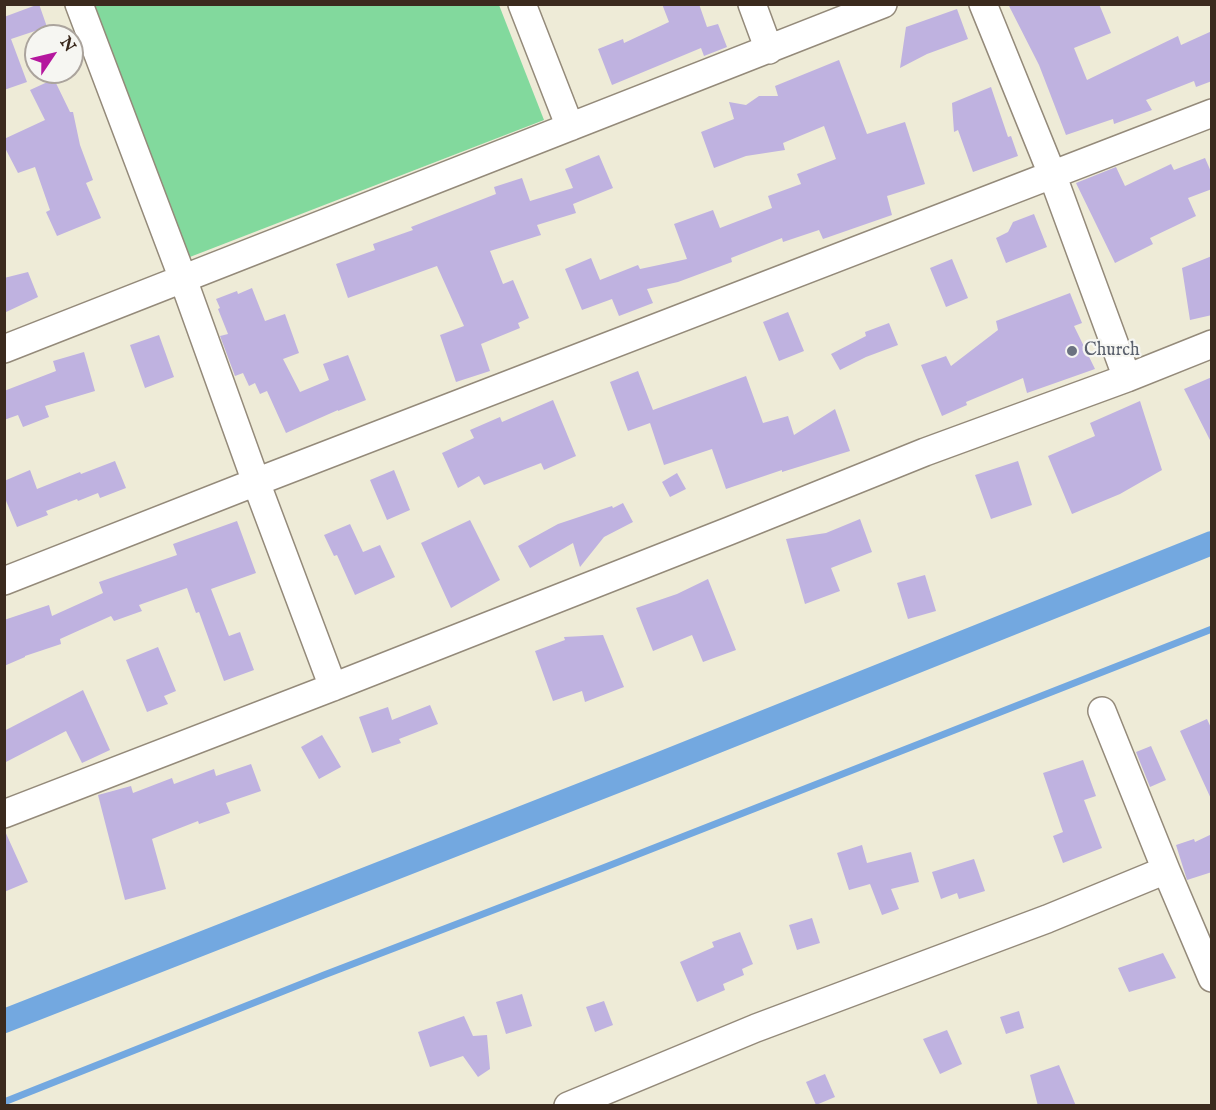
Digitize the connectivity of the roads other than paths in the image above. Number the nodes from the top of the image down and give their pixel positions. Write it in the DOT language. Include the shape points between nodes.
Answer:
graph roads {
  1 [pos="79,4"];
  2 [pos="522,4"];
  3 [pos="752,4"];
  4 [pos="883,4"];
  5 [pos="983,4"];
  6 [pos="769,50"];
  7 [pos="1212,112"];
  8 [pos="570,127"];
  9 [pos="1052,174"];
  10 [pos="183,279"];
  11 [pos="1212,344"];
  12 [pos="4,349"];
  13 [pos="1127,378"];
  14 [pos="256,482"];
  15 [pos="4,581"];
  16 [pos="333,687"];
  17 [pos="1102,711"];
  18 [pos="4,814"];
  19 [pos="1166,870"];
  20 [pos="1212,978"];
  21 [pos="568,1106"];
  1 -- 10 [label="street"];
  2 -- 8 [label="street"];
  3 -- 6 [label="street"];
  4 -- 6 [label="street"];
  5 -- 9 [label="street"];
  6 -- 8 [label="street"];
  7 -- 9 [label="street"];
  8 -- 10 [label="street"];
  9 -- 13 [label="street"];
  9 -- 14 [label="street"];
  10 -- 12 [label="street"];
  10 -- 14 [label="street"];
  11 -- 13 [label="street"];
  13 -- 16 [label="street" via="925,452"];
  14 -- 15 [label="street"];
  14 -- 16 [label="street"];
  16 -- 18 [label="street"];
  17 -- 19 [label="street"];
  19 -- 20 [label="street"];
  19 -- 21 [label="street" via="756,1028"];
}
